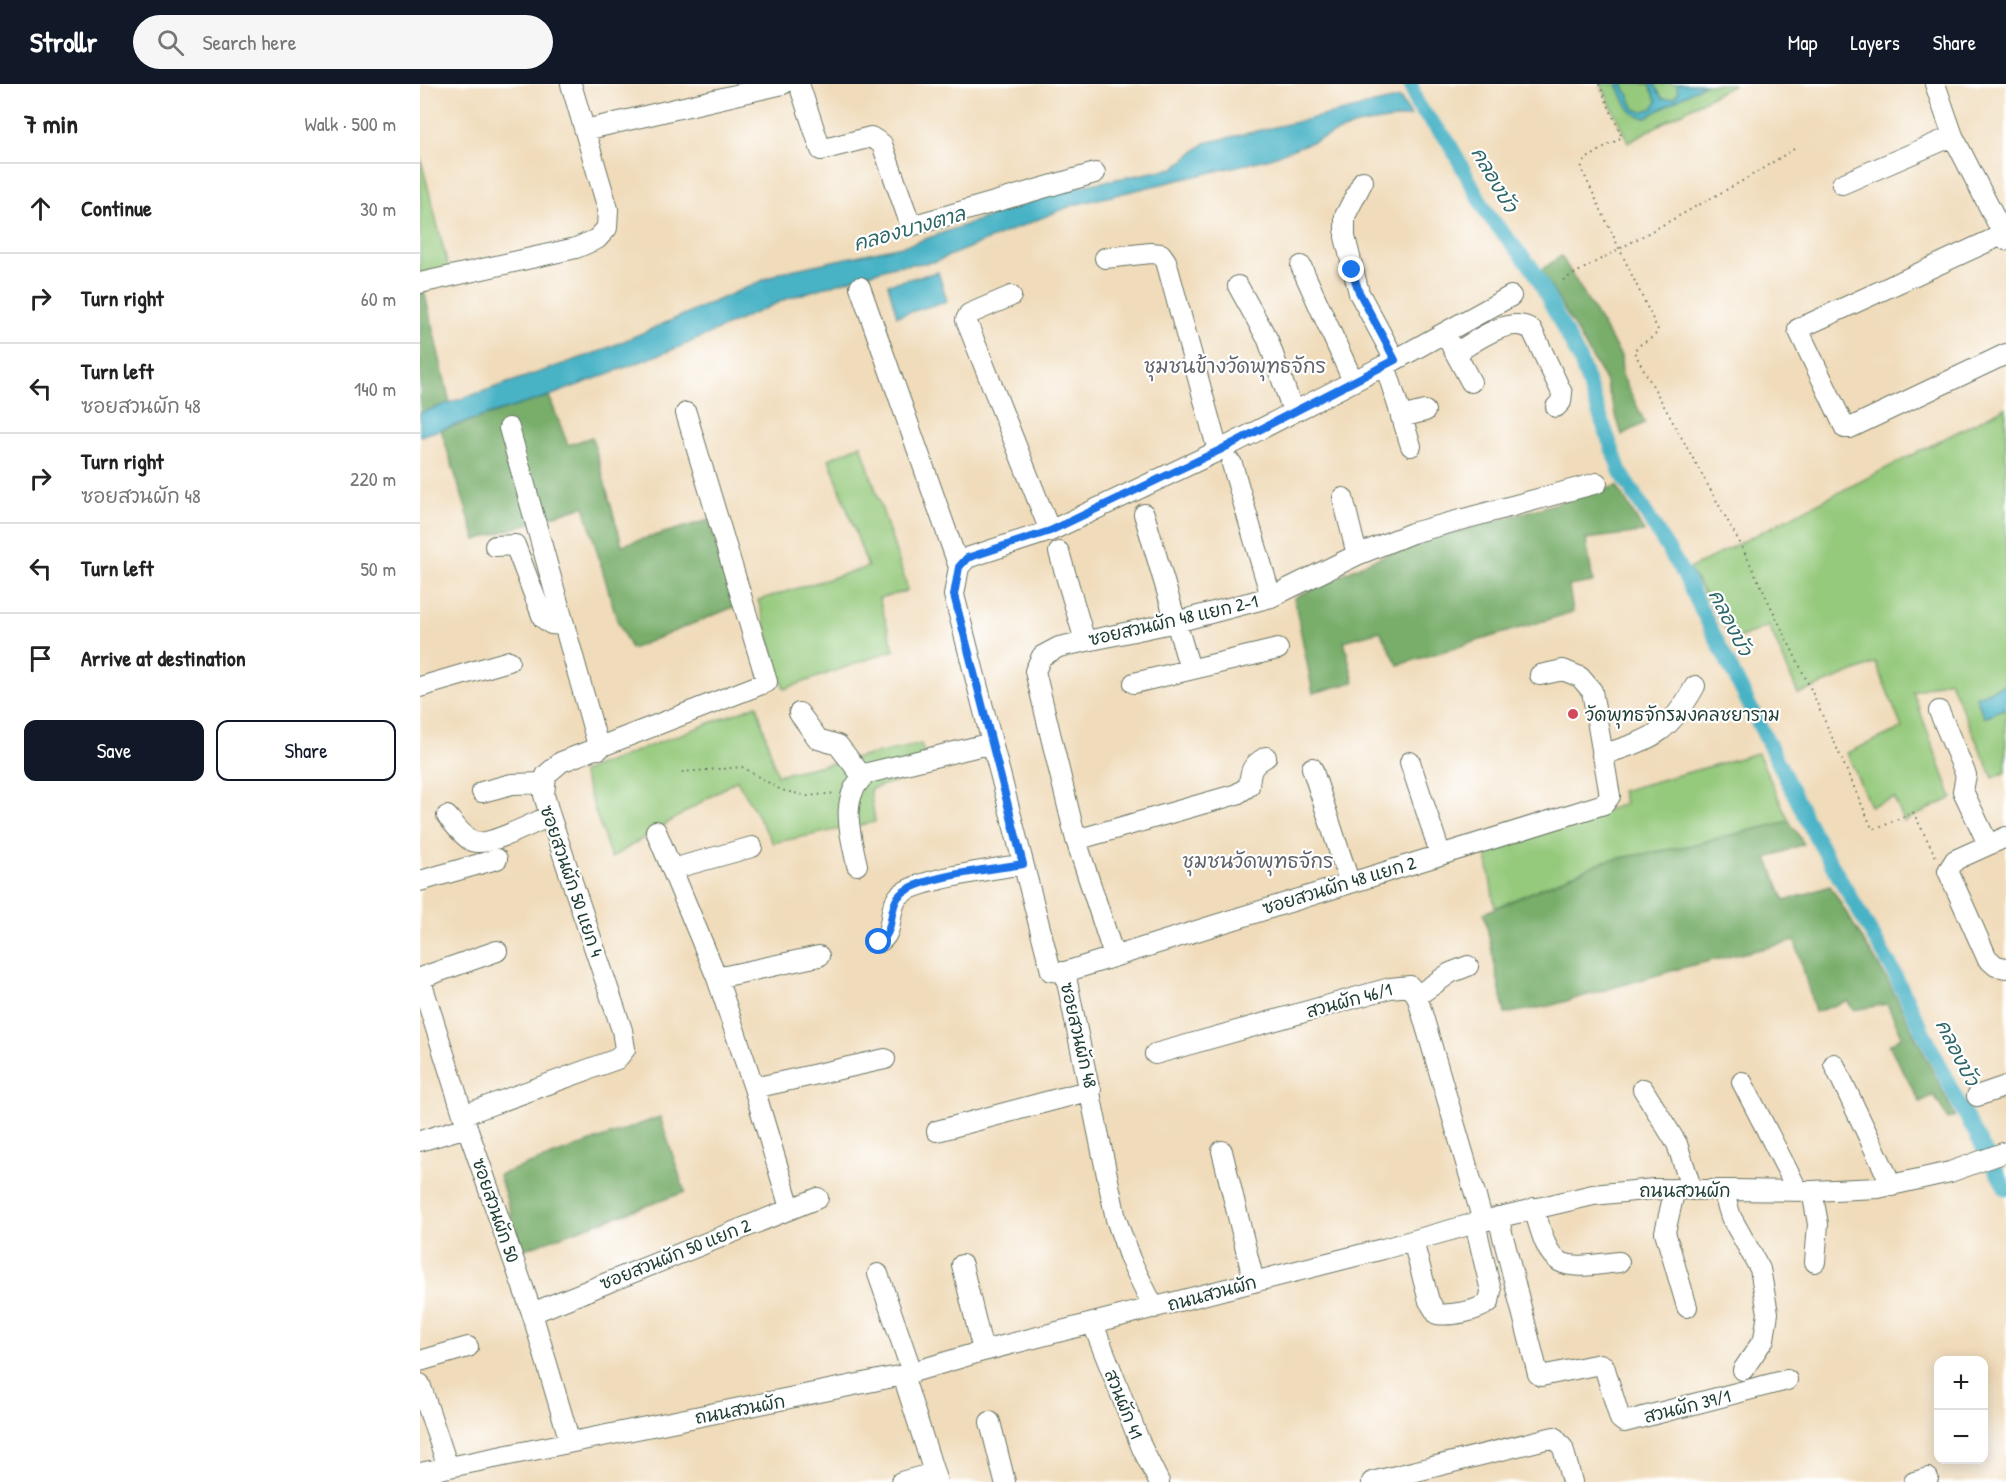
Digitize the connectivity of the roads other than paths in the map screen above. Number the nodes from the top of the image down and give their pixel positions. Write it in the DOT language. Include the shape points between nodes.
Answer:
graph roads {
  1 [pos="571,84"];
  2 [pos="783,84"];
  3 [pos="799,84"];
  4 [pos="1936,85"];
  5 [pos="585,130"];
  6 [pos="1953,136"];
  7 [pos="1095,173"];
  8 [pos="1363,181"];
  9 [pos="1842,184"];
  10 [pos="2004,238"];
  11 [pos="1105,258"];
  12 [pos="1301,266"];
  13 [pos="420,283"];
  14 [pos="1238,286"];
  15 [pos="860,287"];
  16 [pos="1011,296"];
  17 [pos="1511,296"];
  18 [pos="1443,333"];
  19 [pos="1456,353"];
  20 [pos="2006,354"];
  21 [pos="1390,362"];
  22 [pos="1353,381"];
  23 [pos="1472,382"];
  24 [pos="1556,407"];
  25 [pos="1293,411"];
  26 [pos="1425,411"];
  27 [pos="686,413"];
  28 [pos="1401,417"];
  29 [pos="509,428"];
  30 [pos="1411,446"];
  31 [pos="1225,457"];
  32 [pos="1598,483"];
  33 [pos="1343,498"];
  34 [pos="1144,514"];
  35 [pos="1050,531"];
  36 [pos="495,546"];
  37 [pos="1059,552"];
  38 [pos="1357,555"];
  39 [pos="959,567"];
  40 [pos="1271,597"];
  41 [pos="1176,622"];
  42 [pos="564,625"];
  43 [pos="1085,641"];
  44 [pos="1278,649"];
  45 [pos="509,661"];
  46 [pos="1190,669"];
  47 [pos="1540,675"];
  48 [pos="1134,683"];
  49 [pos="1695,686"];
  50 [pos="420,687"];
  51 [pos="1939,711"];
  52 [pos="799,713"];
  53 [pos="992,743"];
  54 [pos="599,749"];
  55 [pos="1602,755"];
  56 [pos="1266,757"];
  57 [pos="1410,762"];
  58 [pos="1312,768"];
  59 [pos="543,783"];
  60 [pos="857,784"];
  61 [pos="482,792"];
  62 [pos="447,816"];
  63 [pos="550,816"];
  64 [pos="656,831"];
  65 [pos="1076,840"];
  66 [pos="1997,841"];
  67 [pos="752,847"];
  68 [pos="1440,853"];
  69 [pos="497,860"];
  70 [pos="1023,864"];
  71 [pos="857,866"];
  72 [pos="672,869"];
  73 [pos="420,881"];
  74 [pos="1349,881"];
  75 [pos="879,942"];
  76 [pos="497,951"];
  77 [pos="819,956"];
  78 [pos="1114,956"];
  79 [pos="1468,966"];
  80 [pos="2006,968"];
  81 [pos="1065,972"];
  82 [pos="420,978"];
  83 [pos="717,978"];
  84 [pos="1417,996"];
  85 [pos="1155,1054"];
  86 [pos="885,1059"];
  87 [pos="1834,1064"];
  88 [pos="1742,1082"];
  89 [pos="2006,1086"];
  90 [pos="754,1088"];
  91 [pos="1643,1089"];
  92 [pos="1091,1090"];
  93 [pos="1977,1096"];
  94 [pos="465,1121"];
  95 [pos="937,1131"];
  96 [pos="420,1142"];
  97 [pos="1222,1151"];
  98 [pos="2006,1152"];
  99 [pos="1892,1186"];
  100 [pos="1684,1189"];
  101 [pos="1723,1191"];
  102 [pos="1805,1191"];
  103 [pos="818,1198"];
  104 [pos="790,1208"];
  105 [pos="1534,1208"];
  106 [pos="1486,1220"];
  107 [pos="1413,1241"];
  108 [pos="1619,1262"];
  109 [pos="1815,1262"];
  110 [pos="962,1265"];
  111 [pos="878,1274"];
  112 [pos="1254,1282"];
  113 [pos="1687,1307"];
  114 [pos="1154,1308"];
  115 [pos="532,1313"];
  116 [pos="1093,1324"];
  117 [pos="468,1347"];
  118 [pos="983,1351"];
  119 [pos="420,1361"];
  120 [pos="1743,1370"];
  121 [pos="907,1374"];
  122 [pos="1787,1380"];
  123 [pos="420,1384"];
  124 [pos="990,1422"];
  125 [pos="570,1442"];
  126 [pos="437,1473"];
  127 [pos="936,1477"];
  128 [pos="901,1482"];
  129 [pos="1005,1482"];
  130 [pos="1159,1482"];
  131 [pos="1372,1482"];
  132 [pos="1572,1482"];
  1 -- 5 [label="street"];
  2 -- 5 [label="street"];
  3 -- 7 [label="street" via="821,150 871,137 878,139 911,226"];
  4 -- 6 [label="street"];
  5 -- 13 [label="street" via="608,209 607,228 597,239 576,248"];
  6 -- 9 [label="street"];
  6 -- 10 [label="street"];
  8 -- 21 [label="street" via="1345,216 1346,237 1359,292"];
  10 -- 20 [label="street" via="1798,328 1845,428"];
  11 -- 31 [label="street" via="1151,253 1161,254 1166,261"];
  12 -- 22 [label="street"];
  14 -- 25 [label="street" via="1268,340"];
  15 -- 39 [label="street"];
  16 -- 35 [label="street" via="969,314 966,320"];
  17 -- 18 [label="street"];
  18 -- 19 [label="street"];
  18 -- 21 [label="street"];
  19 -- 23 [label="street"];
  19 -- 24 [label="street" via="1514,324 1525,325 1532,330 1562,393"];
  21 -- 22 [label="street"];
  21 -- 28 [label="street"];
  22 -- 25 [label="street"];
  25 -- 31 [label="street"];
  26 -- 28 [label="street"];
  27 -- 54 [label="street, ซอยสวนผัก 50 แยก 4" via="767,682"];
  28 -- 30 [label="street"];
  29 -- 42 [label="street"];
  31 -- 35 [label="street"];
  31 -- 40 [label="street"];
  32 -- 38 [label="street, ซอยสวนผัก 48 แยก 2-1" via="1412,533"];
  33 -- 38 [label="street"];
  34 -- 41 [label="street"];
  35 -- 39 [label="street" via="967,558"];
  36 -- 42 [label="street" via="515,545 543,618 550,624"];
  37 -- 43 [label="street"];
  38 -- 40 [label="street, ซอยสวนผัก 48 แยก 2-1"];
  39 -- 53 [label="street, ซอยสวนผัก 48" via="954,595"];
  40 -- 41 [label="street, ซอยสวนผัก 48 แยก 2-1"];
  41 -- 43 [label="street, ซอยสวนผัก 48 แยก 2-1"];
  41 -- 46 [label="street"];
  42 -- 54 [label="street"];
  43 -- 65 [label="street, ซอยสวนผัก 48 แยก 2-1" via="1042,656 1035,671"];
  44 -- 46 [label="street"];
  45 -- 50 [label="street"];
  46 -- 48 [label="street"];
  47 -- 55 [label="street" via="1563,670 1580,677 1592,691"];
  49 -- 55 [label="street" via="1680,714 1664,730"];
  51 -- 66 [label="street" via="1966,775 1963,791"];
  52 -- 60 [label="street" via="818,739 837,745"];
  53 -- 60 [label="street" via="868,773"];
  53 -- 70 [label="street, ซอยสวนผัก 48"];
  54 -- 59 [label="street, ซอยสวนผัก 50 แยก 4" via="552,768"];
  55 -- 68 [label="street, ซอยสวนผัก 48 แยก 2" via="1610,796 1607,802"];
  56 -- 65 [label="street" via="1254,764 1249,786 1237,794"];
  57 -- 68 [label="street"];
  58 -- 74 [label="street"];
  59 -- 61 [label="street" via="512,784"];
  59 -- 63 [label="street, ซอยสวนผัก 50 แยก 4"];
  60 -- 71 [label="street" via="849,826"];
  62 -- 63 [label="street" via="476,843 493,840"];
  63 -- 94 [label="street, ซอยสวนผัก 50 แยก 4" via="625,1048 617,1059"];
  64 -- 72 [label="street"];
  65 -- 78 [label="street, ซอยสวนผัก 48 แยก 2-1"];
  66 -- 80 [label="street" via="1955,860 1949,874 1988,958 1996,966"];
  67 -- 72 [label="street"];
  68 -- 74 [label="street, ซอยสวนผัก 48 แยก 2"];
  69 -- 73 [label="street"];
  70 -- 75 [label="street" via="925,883 902,892 892,911 888,933"];
  70 -- 81 [label="street, ซอยสวนผัก 48" via="1051,971"];
  72 -- 83 [label="street"];
  74 -- 78 [label="street, ซอยสวนผัก 48 แยก 2"];
  76 -- 82 [label="street"];
  77 -- 83 [label="street"];
  78 -- 81 [label="street, ซอยสวนผัก 48 แยก 2"];
  79 -- 84 [label="street" via="1450,973"];
  81 -- 92 [label="street, ซอยสวนผัก 48"];
  82 -- 94 [label="street, ซอยสวนผัก 50"];
  83 -- 90 [label="street"];
  84 -- 85 [label="street, สวนผัก 46/1" via="1410,986 1396,986"];
  84 -- 106 [label="street, สวนผัก 46/1"];
  86 -- 90 [label="street"];
  87 -- 99 [label="street"];
  88 -- 102 [label="street"];
  89 -- 93 [label="street"];
  90 -- 104 [label="street"];
  91 -- 100 [label="street" via="1677,1144"];
  92 -- 95 [label="street"];
  92 -- 114 [label="street, ซอยสวนผัก 48" via="1116,1219"];
  94 -- 96 [label="street"];
  94 -- 115 [label="street, ซอยสวนผัก 50"];
  97 -- 112 [label="street"];
  98 -- 99 [label="street, ถนนสวนผัก" via="1950,1172"];
  99 -- 102 [label="street, ถนนสวนผัก"];
  100 -- 101 [label="street, ถนนสวนผัก"];
  100 -- 105 [label="street, ถนนสวนผัก" via="1593,1195"];
  100 -- 113 [label="street" via="1665,1232"];
  101 -- 102 [label="street, ถนนสวนผัก"];
  101 -- 120 [label="street" via="1731,1217 1760,1269 1768,1313 1764,1339"];
  102 -- 109 [label="street" via="1818,1224"];
  103 -- 104 [label="street, ซอยสวนผัก 50 แยก 2"];
  104 -- 115 [label="street, ซอยสวนผัก 50 แยก 2"];
  105 -- 106 [label="street, ถนนสวนผัก"];
  105 -- 108 [label="street" via="1545,1247 1561,1263 1586,1266"];
  106 -- 107 [label="street, ถนนสวนผัก"];
  106 -- 107 [label="street" via="1489,1302 1458,1313 1437,1314 1429,1301"];
  106 -- 122 [label="street, สวนผัก 39/1" via="1538,1374 1604,1366 1624,1422"];
  107 -- 112 [label="street, ถนนสวนผัก"];
  110 -- 118 [label="street"];
  111 -- 121 [label="street"];
  112 -- 114 [label="street, ถนนสวนผัก"];
  114 -- 116 [label="street, ถนนสวนผัก"];
  115 -- 125 [label="street, ซอยสวนผัก 50"];
  116 -- 118 [label="street, ถนนสวนผัก"];
  116 -- 130 [label="street, สวนผัก 41"];
  117 -- 119 [label="street"];
  118 -- 121 [label="street, ถนนสวนผัก"];
  121 -- 125 [label="street, ถนนสวนผัก"];
  121 -- 127 [label="street"];
  123 -- 126 [label="street"];
  124 -- 129 [label="street"];
  125 -- 126 [label="street, ถนนสวนผัก"];
  127 -- 128 [label="street"];
  131 -- 132 [label="street" via="1554,1437 1563,1448"];
}
